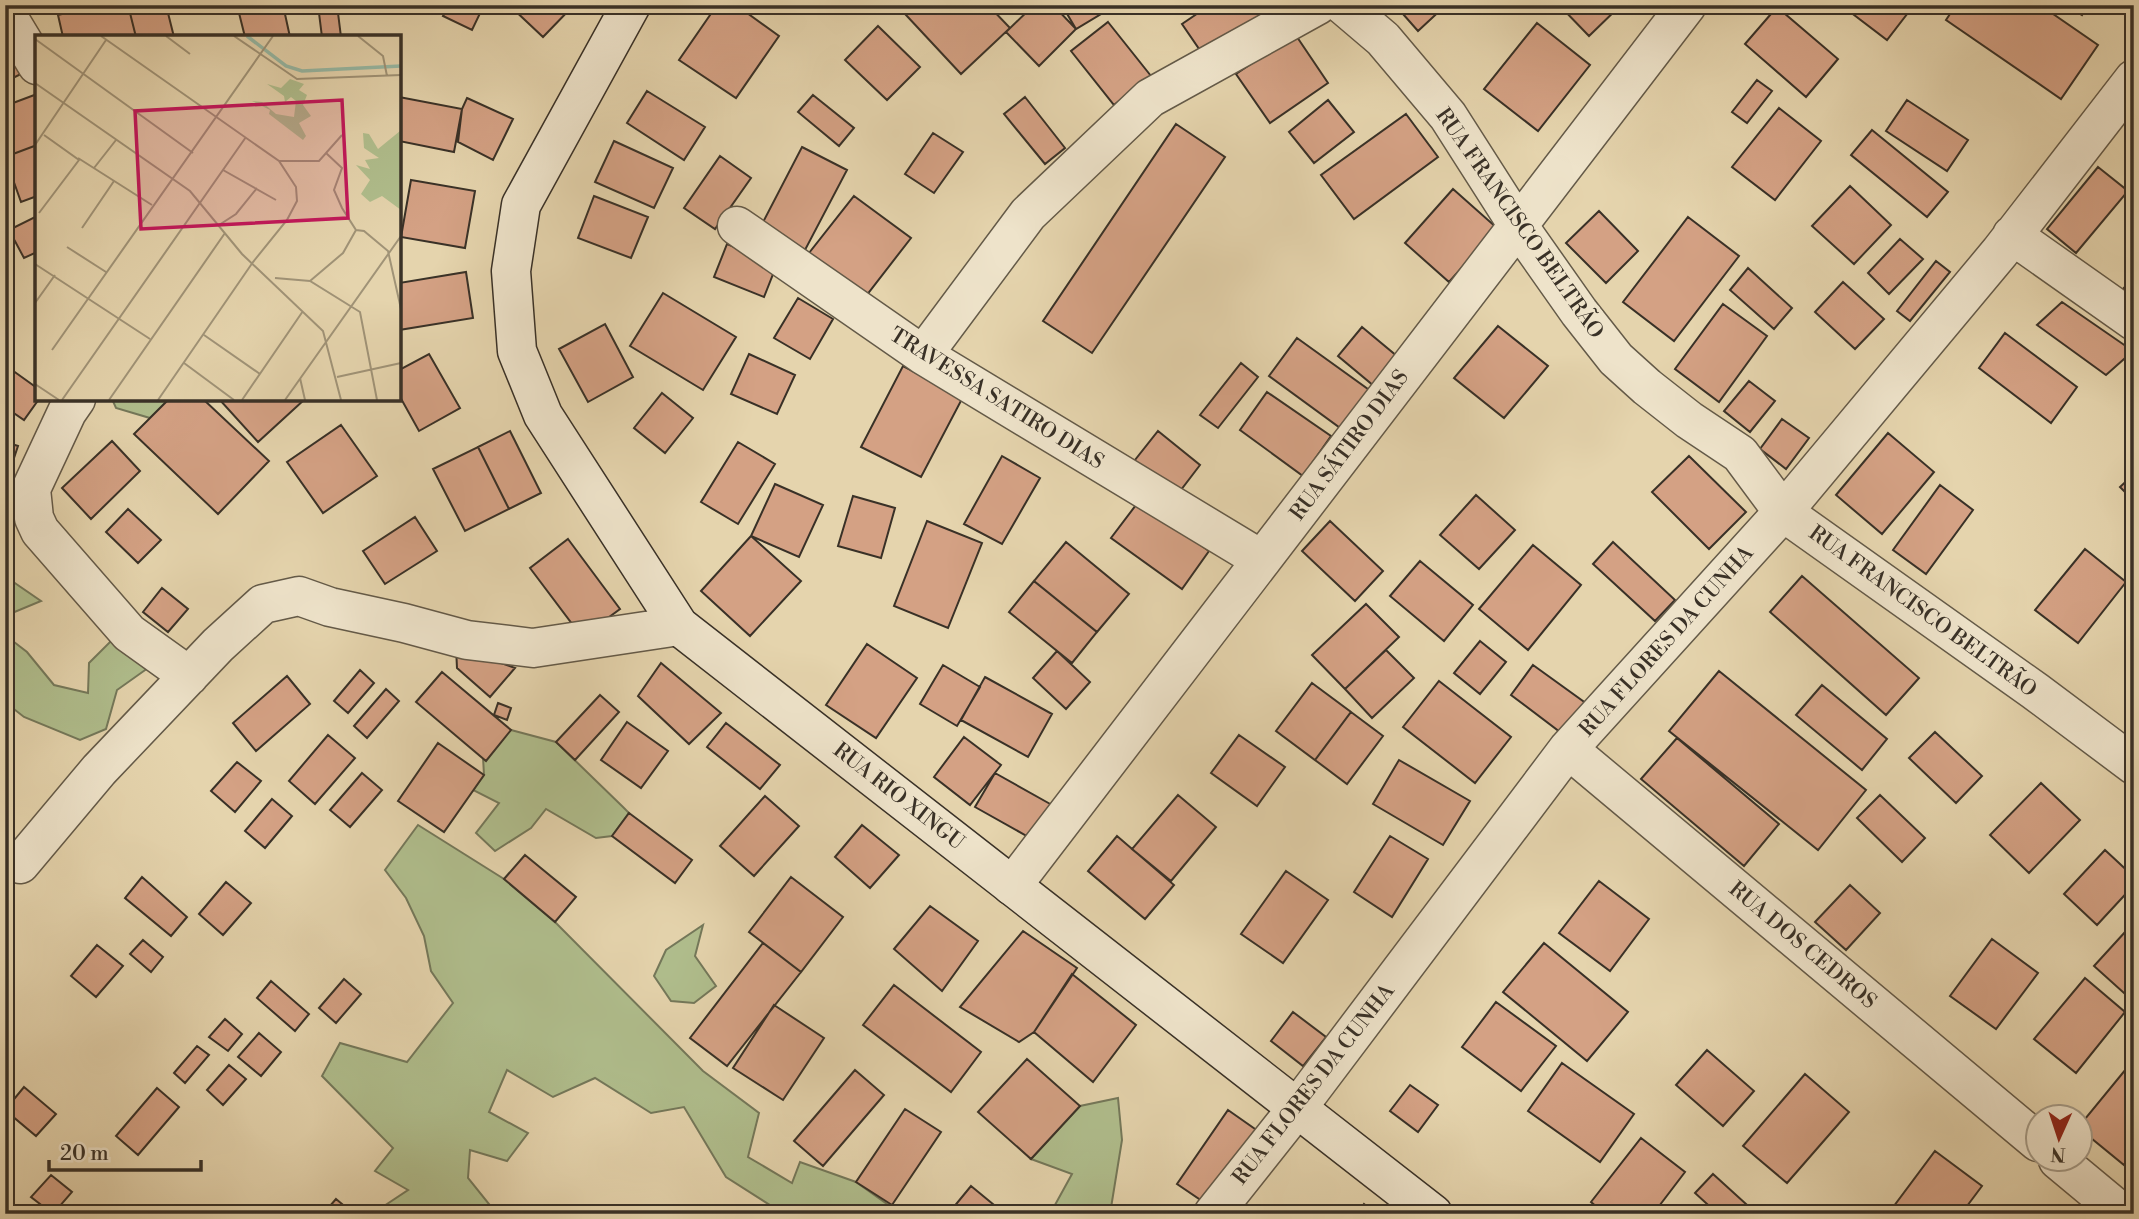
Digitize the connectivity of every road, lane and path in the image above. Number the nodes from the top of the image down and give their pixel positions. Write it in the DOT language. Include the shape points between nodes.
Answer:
graph roads {
  1 [pos="631,5"];
  2 [pos="1318,5"];
  3 [pos="1343,5"];
  4 [pos="1687,5"];
  5 [pos="5,12"];
  6 [pos="35,62"];
  7 [pos="2134,79"];
  8 [pos="1517,224"];
  9 [pos="737,226"];
  10 [pos="2012,235"];
  11 [pos="2134,321"];
  12 [pos="923,355"];
  13 [pos="75,401"];
  14 [pos="1783,512"];
  15 [pos="1262,560"];
  16 [pos="679,626"];
  17 [pos="189,676"];
  18 [pos="1568,748"];
  19 [pos="2134,765"];
  20 [pos="20,864"];
  21 [pos="1012,886"];
  22 [pos="1298,1107"];
  23 [pos="2024,1130"];
  24 [pos="2075,1174"];
  25 [pos="1213,1214"];
  26 [pos="1433,1214"];
  27 [pos="2123,1214"];
  1 -- 16 [label="street, RUA RIO XINGU" via="521,205 511,271 517,351 543,415"];
  2 -- 12 [label="street" via="1150,98 1028,214"];
  3 -- 8 [label="street, RUA FRANCISCO BELTRÃO" via="1383,39 1448,116"];
  4 -- 8 [label="street, RUA SÁTIRO DIAS"];
  5 -- 6 [label="street"];
  7 -- 10 [label="street, RUA FLORES DA CUNHA"];
  8 -- 14 [label="street, RUA FRANCISCO BELTRÃO" via="1616,359 1689,420 1740,454"];
  8 -- 15 [label="street, RUA SÁTIRO DIAS"];
  9 -- 12 [label="street, TRAVESSA SATIRO DIAS"];
  10 -- 11 [label="street"];
  10 -- 14 [label="street, RUA FLORES DA CUNHA"];
  12 -- 15 [label="street, TRAVESSA SATIRO DIAS"];
  13 -- 17 [label="street" via="31,489 34,518 54,549 129,633"];
  14 -- 18 [label="street, RUA FLORES DA CUNHA"];
  14 -- 19 [label="street, RUA FRANCISCO BELTRÃO"];
  15 -- 21 [label="street, RUA SÁTIRO DIAS"];
  16 -- 17 [label="street" via="533,648 467,640 299,596 263,604"];
  16 -- 21 [label="street, RUA RIO XINGU"];
  17 -- 20 [label="street" via="99,770"];
  18 -- 22 [label="street, RUA FLORES DA CUNHA"];
  18 -- 23 [label="street, RUA DOS CEDROS"];
  21 -- 22 [label="street, RUA RIO XINGU"];
  22 -- 25 [label="street, RUA FLORES DA CUNHA"];
  22 -- 26 [label="street, RUA RIO XINGU"];
  24 -- 27 [label="street"];
}
